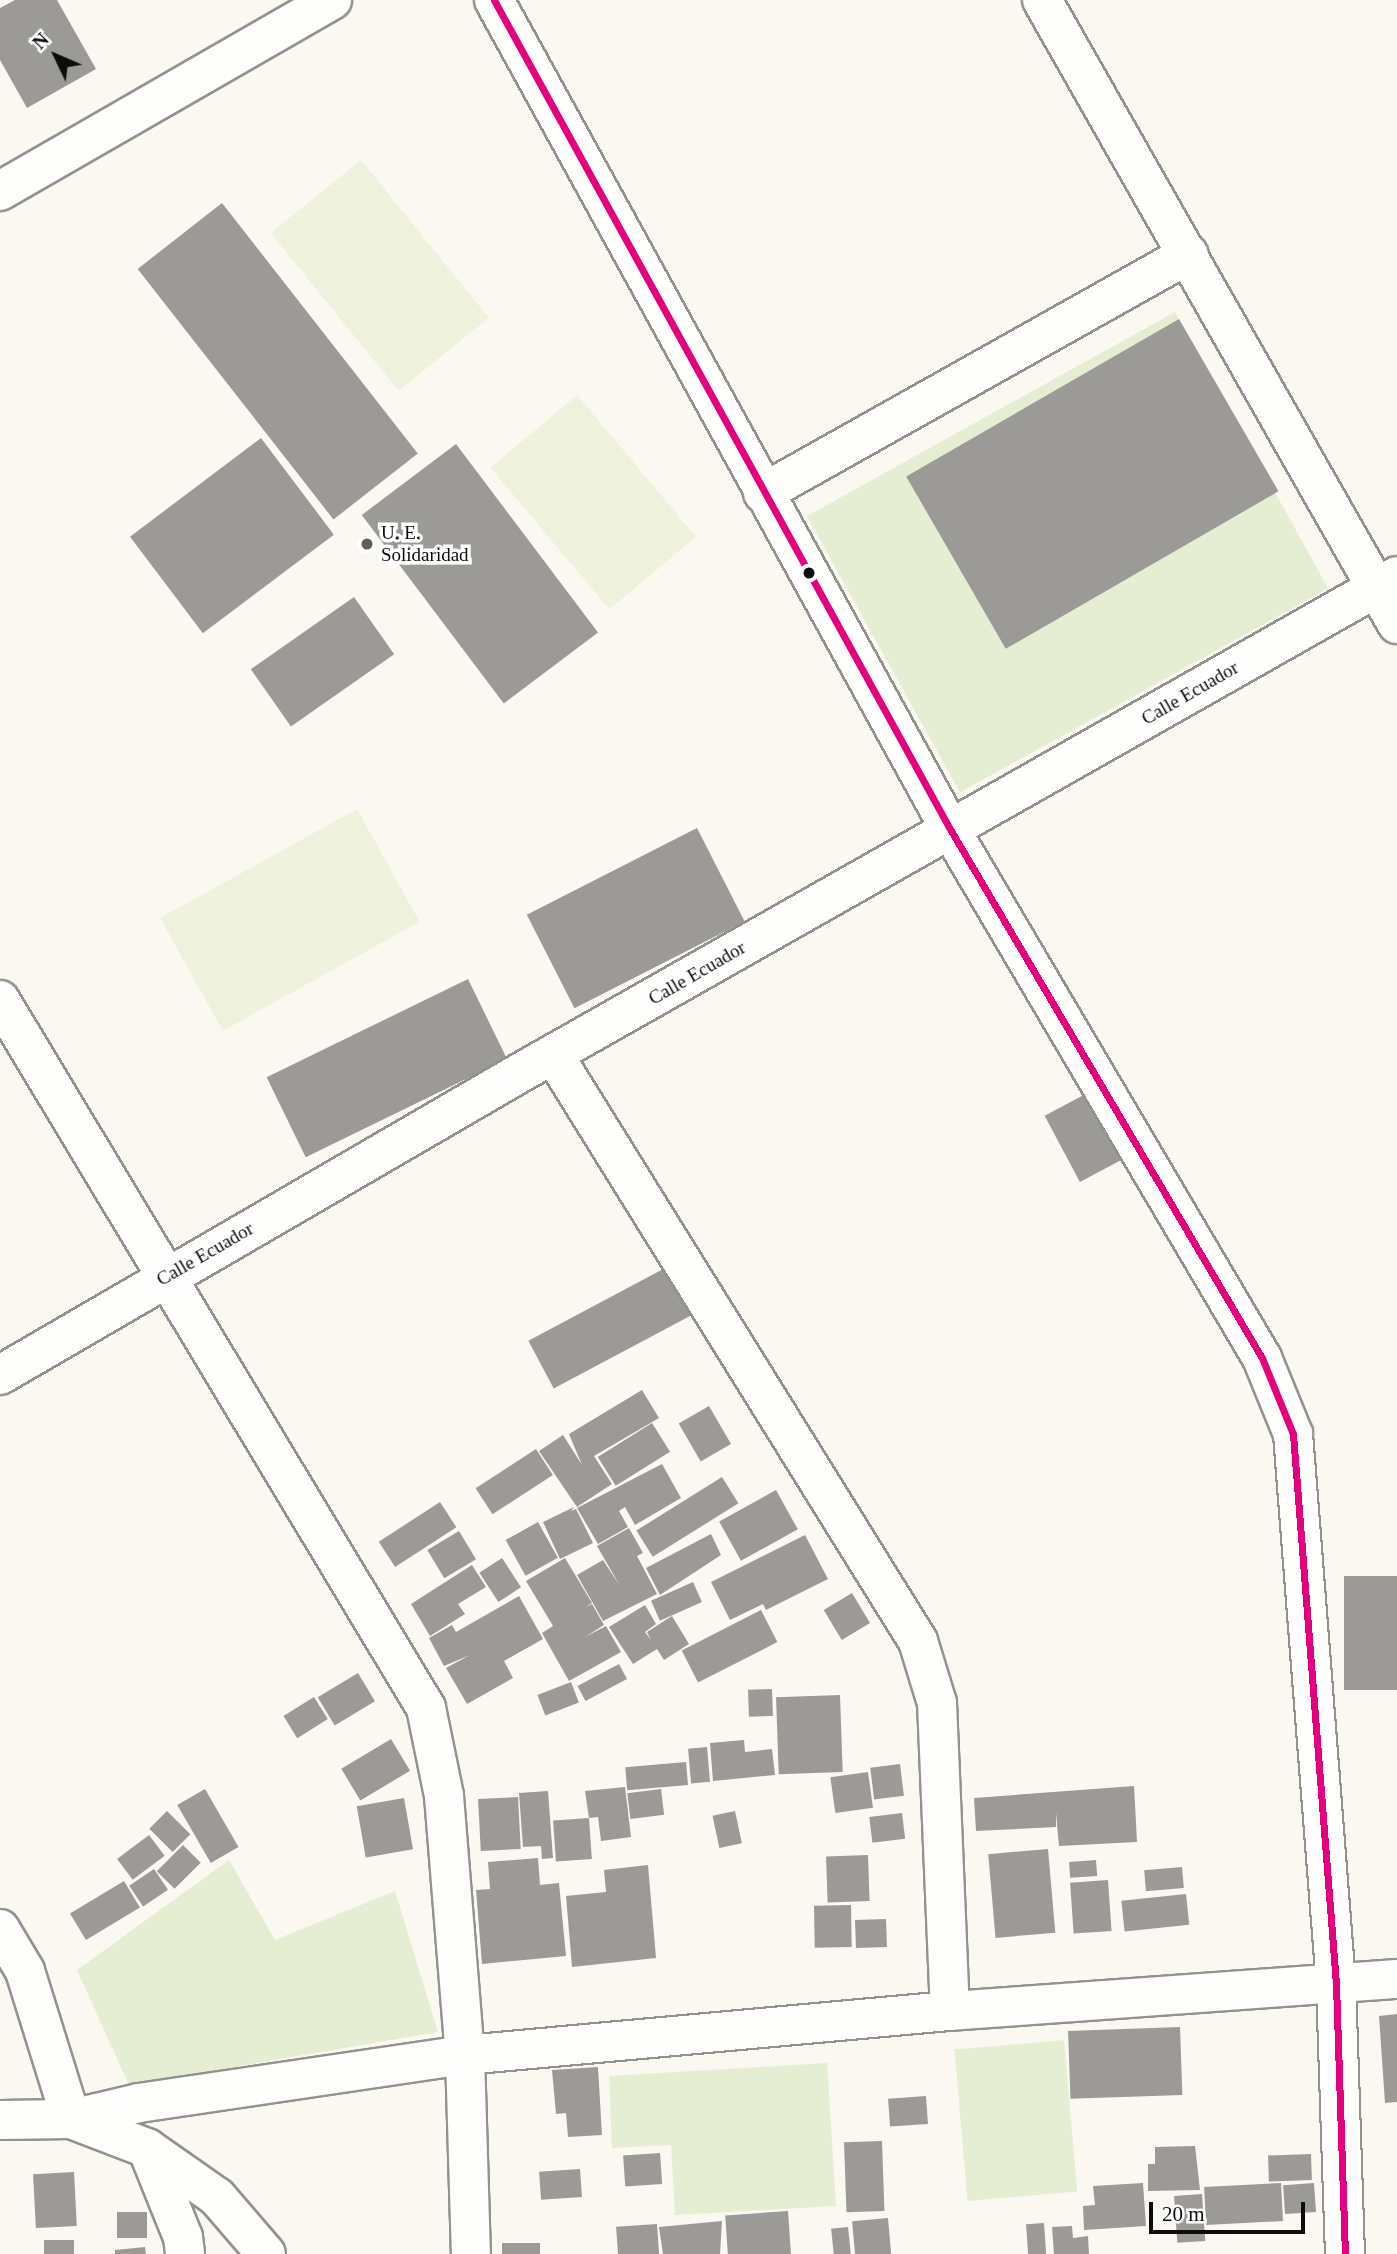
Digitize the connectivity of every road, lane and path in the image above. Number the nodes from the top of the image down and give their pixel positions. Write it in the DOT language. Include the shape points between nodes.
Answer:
graph roads {
  1 [pos="332,0"];
  2 [pos="494,0"];
  3 [pos="1042,0"];
  4 [pos="0,191"];
  5 [pos="1189,254"];
  6 [pos="763,493"];
  7 [pos="1387,581"];
  8 [pos="1397,624"];
  9 [pos="950,829"];
  10 [pos="0,1000"];
  11 [pos="553,1054"];
  12 [pos="163,1278"];
  13 [pos="0,1375"];
  14 [pos="0,1929"];
  15 [pos="1397,1979"];
  16 [pos="1336,1984"];
  17 [pos="950,2011"];
  18 [pos="465,2055"];
  19 [pos="71,2119"];
  20 [pos="0,2120"];
  21 [pos="148,2148"];
  22 [pos="185,2254"];
  23 [pos="266,2254"];
  24 [pos="471,2254"];
  25 [pos="1345,2254"];
  1 -- 4 [label="street"];
  2 -- 6 [label="street"];
  3 -- 5 [label="street"];
  5 -- 6 [label="street"];
  5 -- 7 [label="street"];
  6 -- 9 [label="street"];
  7 -- 8 [label="street"];
  7 -- 9 [label="street, Calle Ecuador"];
  9 -- 11 [label="street, Calle Ecuador"];
  9 -- 16 [label="street" via="1262,1358 1293,1434"];
  10 -- 12 [label="street"];
  11 -- 12 [label="street, Calle Ecuador"];
  11 -- 17 [label="street" via="918,1641 937,1703"];
  12 -- 13 [label="street, Calle Ecuador"];
  12 -- 18 [label="street" via="426,1709 444,1796"];
  14 -- 19 [label="street" via="25,1971"];
  15 -- 16 [label="street"];
  16 -- 17 [label="street"];
  16 -- 25 [label="street"];
  17 -- 18 [label="street"];
  18 -- 19 [label="street" via="139,2102"];
  18 -- 24 [label="street"];
  19 -- 20 [label="street"];
  19 -- 21 [label="street"];
  21 -- 22 [label="street" via="183,2237"];
  21 -- 23 [label="street" via="217,2197"];
}
